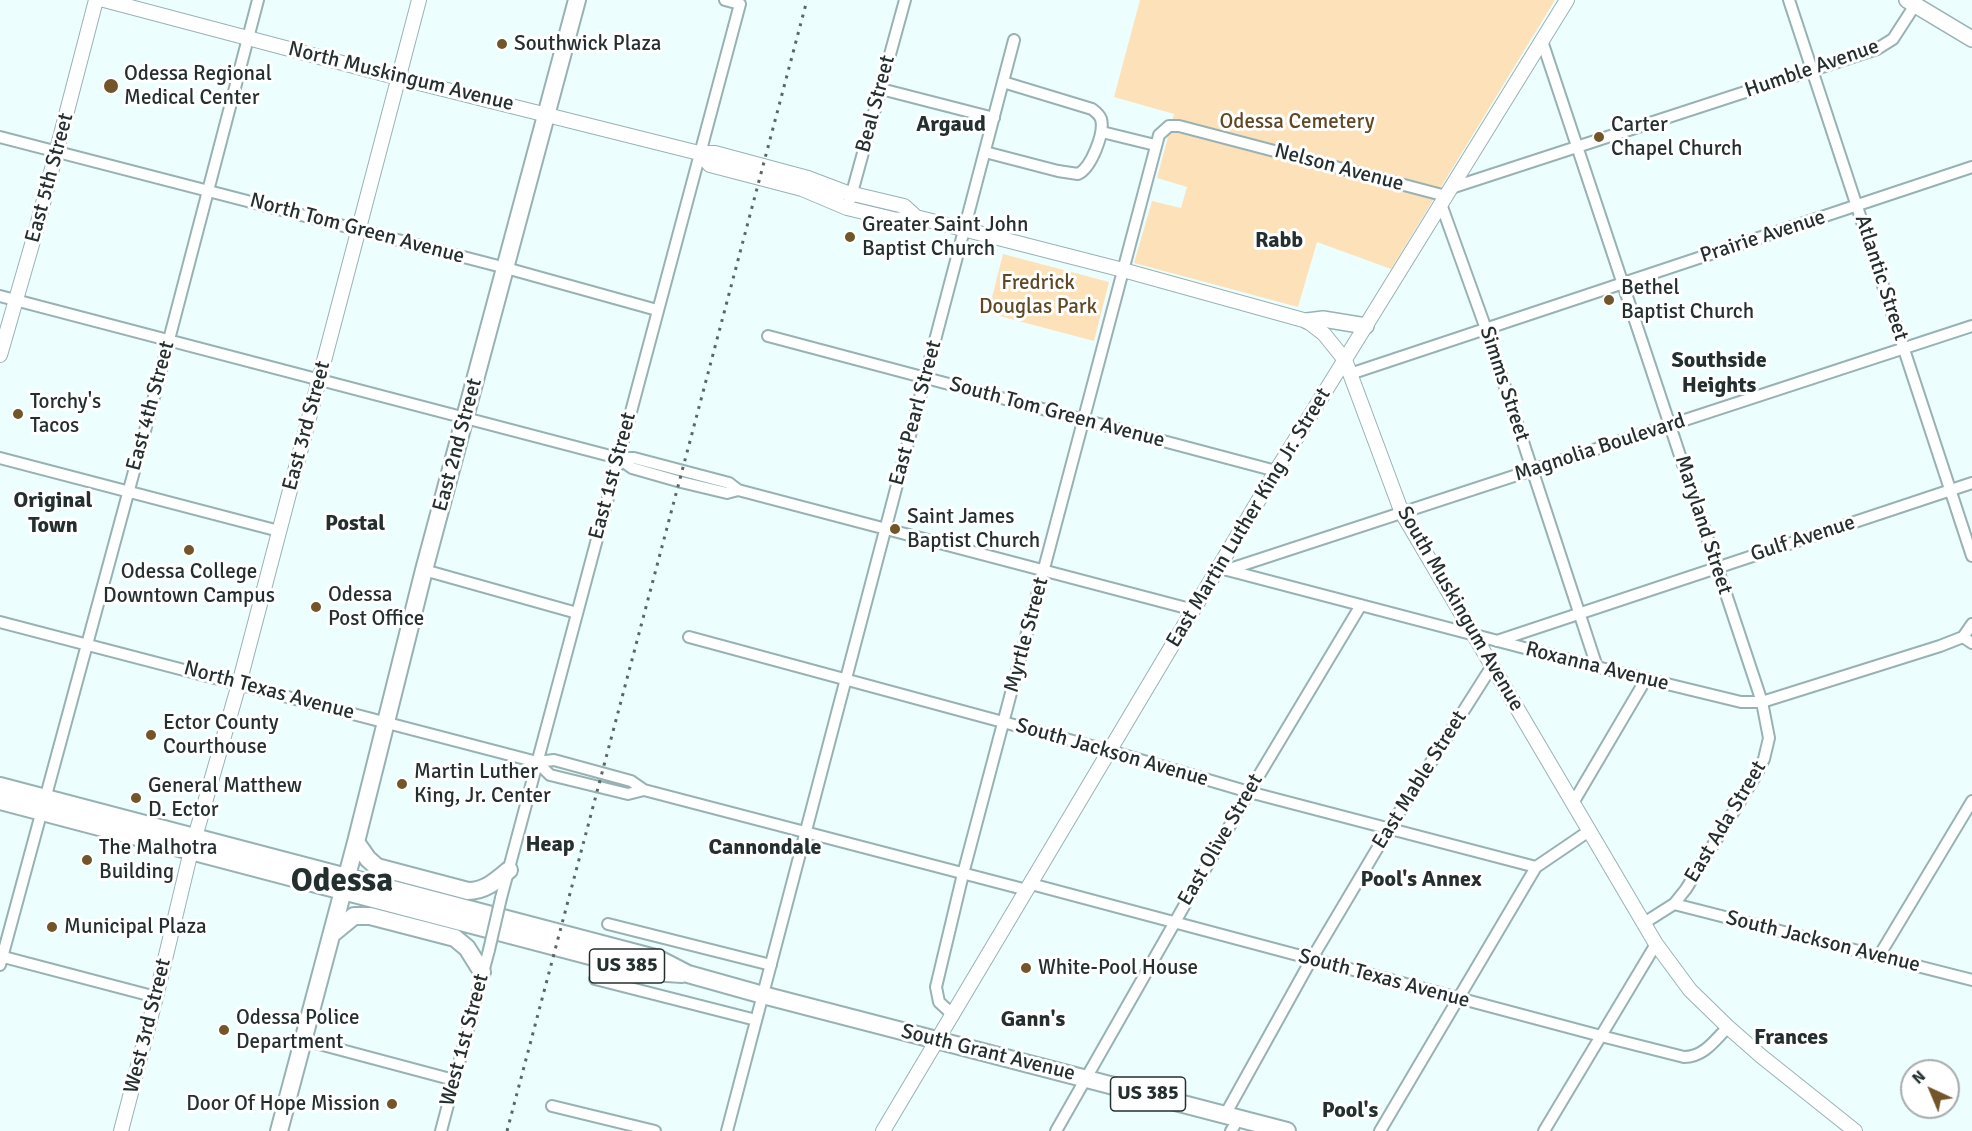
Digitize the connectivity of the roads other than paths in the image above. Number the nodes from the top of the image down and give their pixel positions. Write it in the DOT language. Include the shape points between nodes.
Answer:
graph roads {
  1 [pos="96,0"];
  2 [pos="104,0"];
  3 [pos="258,0"];
  4 [pos="419,0"];
  5 [pos="577,0"];
  6 [pos="725,0"];
  7 [pos="905,0"];
  8 [pos="1567,0"];
  9 [pos="1789,0"];
  10 [pos="1911,2"];
  11 [pos="249,38"];
  12 [pos="1972,39"];
  13 [pos="1014,40"];
  14 [pos="1542,41"];
  15 [pos="1812,70"];
  16 [pos="399,78"];
  17 [pos="1003,82"];
  18 [pos="880,89"];
  19 [pos="547,114"];
  20 [pos="994,118"];
  21 [pos="1102,132"];
  22 [pos="0,136"];
  23 [pos="1155,145"];
  24 [pos="1577,147"];
  25 [pos="57,150"];
  26 [pos="985,152"];
  27 [pos="699,153"];
  28 [pos="1972,167"];
  29 [pos="761,172"];
  30 [pos="208,190"];
  31 [pos="852,194"];
  32 [pos="1446,196"];
  33 [pos="1857,206"];
  34 [pos="848,208"];
  35 [pos="916,218"];
  36 [pos="965,229"];
  37 [pos="358,230"];
  38 [pos="506,268"];
  39 [pos="1123,270"];
  40 [pos="1623,284"];
  41 [pos="0,297"];
  42 [pos="16,301"];
  43 [pos="657,310"];
  44 [pos="1307,321"];
  45 [pos="1366,326"];
  46 [pos="1972,326"];
  47 [pos="1486,329"];
  48 [pos="768,336"];
  49 [pos="168,340"];
  50 [pos="1904,348"];
  51 [pos="0,355"];
  52 [pos="1345,360"];
  53 [pos="1350,374"];
  54 [pos="926,378"];
  55 [pos="319,380"];
  56 [pos="466,418"];
  57 [pos="1084,419"];
  58 [pos="1670,425"];
  59 [pos="0,458"];
  60 [pos="618,458"];
  61 [pos="1532,470"];
  62 [pos="1276,471"];
  63 [pos="1972,483"];
  64 [pos="1951,490"];
  65 [pos="128,491"];
  66 [pos="1402,513"];
  67 [pos="886,529"];
  68 [pos="279,531"];
  69 [pos="1972,556"];
  70 [pos="1717,568"];
  71 [pos="1223,569"];
  72 [pos="424,570"];
  73 [pos="1044,570"];
  74 [pos="1361,605"];
  75 [pos="1194,610"];
  76 [pos="577,613"];
  77 [pos="1579,614"];
  78 [pos="0,622"];
  79 [pos="1972,624"];
  80 [pos="1473,635"];
  81 [pos="689,637"];
  82 [pos="1967,640"];
  83 [pos="1497,641"];
  84 [pos="87,644"];
  85 [pos="1492,666"];
  86 [pos="1597,667"];
  87 [pos="846,680"];
  88 [pos="1646,680"];
  89 [pos="239,684"];
  90 [pos="1762,702"];
  91 [pos="387,722"];
  92 [pos="1004,722"];
  93 [pos="1110,751"];
  94 [pos="537,762"];
  95 [pos="0,786"];
  96 [pos="1249,792"];
  97 [pos="0,801"];
  98 [pos="1972,801"];
  99 [pos="1573,803"];
  100 [pos="44,805"];
  101 [pos="1390,827"];
  102 [pos="1590,831"];
  103 [pos="806,832"];
  104 [pos="356,842"];
  105 [pos="193,844"];
  106 [pos="1536,867"];
  107 [pos="509,870"];
  108 [pos="963,874"];
  109 [pos="344,884"];
  110 [pos="1029,887"];
  111 [pos="1674,904"];
  112 [pos="1173,923"];
  113 [pos="1644,923"];
  114 [pos="608,924"];
  115 [pos="332,934"];
  116 [pos="1656,944"];
  117 [pos="489,950"];
  118 [pos="1879,957"];
  119 [pos="1,959"];
  120 [pos="1311,960"];
  121 [pos="771,965"];
  122 [pos="482,972"];
  123 [pos="595,979"];
  124 [pos="1972,980"];
  125 [pos="763,995"];
  126 [pos="156,997"];
  127 [pos="1458,999"];
  128 [pos="953,1015"];
  129 [pos="756,1020"];
  130 [pos="1728,1027"];
  131 [pos="1601,1036"];
  132 [pos="304,1040"];
  133 [pos="938,1040"];
  134 [pos="1087,1077"];
  135 [pos="454,1080"];
  136 [pos="552,1106"];
  137 [pos="1231,1121"];
  138 [pos="121,1131"];
  139 [pos="279,1131"];
  140 [pos="441,1131"];
  141 [pos="655,1131"];
  142 [pos="727,1131"];
  143 [pos="883,1131"];
  144 [pos="1056,1131"];
  145 [pos="1287,1131"];
  146 [pos="1380,1131"];
  147 [pos="1544,1131"];
  148 [pos="1855,1131"];
  1 -- 25 [label="street, East 5th Street"];
  2 -- 11 [label="street, North Muskingum Avenue"];
  3 -- 11 [label="street, East 4th Street"];
  4 -- 16 [label="street, East 3rd Street"];
  5 -- 19 [label="main road, East 2nd Street"];
  6 -- 27 [label="street, East 1st Street" via="740,4"];
  7 -- 18 [label="street, Beal Street"];
  8 -- 14 [label="street, East Martin Luther King Jr. Street"];
  9 -- 15 [label="street, Atlantic Street"];
  10 -- 12 [label="main road"];
  10 -- 15 [label="street, Humble Avenue" via="1899,32 1886,45"];
  11 -- 16 [label="street, North Muskingum Avenue"];
  11 -- 30 [label="street, East 4th Street"];
  13 -- 17 [label="street, East Pearl Street"];
  14 -- 24 [label="street, Maryland Street"];
  14 -- 32 [label="street, East Martin Luther King Jr. Street"];
  15 -- 24 [label="street, Humble Avenue"];
  15 -- 33 [label="street, Atlantic Street"];
  16 -- 19 [label="street, North Muskingum Avenue"];
  16 -- 37 [label="street, East 3rd Street"];
  17 -- 20 [label="street, East Pearl Street"];
  17 -- 21 [label="street" via="1092,109 1101,118"];
  18 -- 20 [label="street"];
  18 -- 31 [label="street, Beal Street"];
  19 -- 27 [label="street, North Muskingum Avenue"];
  19 -- 38 [label="main road, East 2nd Street"];
  20 -- 26 [label="street, East Pearl Street"];
  21 -- 23 [label="street"];
  21 -- 26 [label="street" via="1087,167 1078,174"];
  22 -- 25 [label="street, North Tom Green Avenue"];
  23 -- 32 [label="street, Nelson Avenue" via="1163,130 1179,126"];
  23 -- 39 [label="street, Myrtle Street"];
  24 -- 32 [label="street, Humble Avenue"];
  24 -- 40 [label="street, Maryland Street"];
  25 -- 30 [label="street, North Tom Green Avenue"];
  25 -- 42 [label="street, East 5th Street"];
  26 -- 36 [label="street, East Pearl Street"];
  27 -- 29 [label="street, North Muskingum Avenue" via="715,153"];
  27 -- 43 [label="street, East 1st Street"];
  28 -- 33 [label="street, Prairie Avenue"];
  29 -- 31 [label="street, South Muskingum Avenue" via="808,178"];
  29 -- 34 [label="street, South Muskingum Avenue"];
  30 -- 37 [label="street, North Tom Green Avenue"];
  30 -- 49 [label="street, East 4th Street"];
  31 -- 34 [label="street, Beal Street"];
  31 -- 35 [label="street, South Muskingum Avenue" via="904,206"];
  32 -- 45 [label="street, East Martin Luther King Jr. Street"];
  32 -- 47 [label="street, Simms Street"];
  33 -- 40 [label="street, Prairie Avenue"];
  33 -- 50 [label="street, Atlantic Street"];
  34 -- 35 [label="street, South Muskingum Avenue" via="897,220"];
  35 -- 36 [label="street, South Muskingum Avenue"];
  36 -- 39 [label="street, South Muskingum Avenue"];
  36 -- 54 [label="street, East Pearl Street"];
  37 -- 38 [label="street, North Tom Green Avenue"];
  37 -- 55 [label="street, East 3rd Street"];
  38 -- 43 [label="street, North Tom Green Avenue"];
  38 -- 56 [label="main road, East 2nd Street"];
  39 -- 44 [label="street, South Muskingum Avenue"];
  39 -- 57 [label="street, Myrtle Street"];
  40 -- 47 [label="street, Prairie Avenue"];
  40 -- 58 [label="street, Maryland Street"];
  41 -- 42 [label="street"];
  42 -- 49 [label="street"];
  42 -- 51 [label="street, East 5th Street"];
  43 -- 60 [label="street, East 1st Street"];
  44 -- 45 [label="main road" via="1323,319"];
  44 -- 52 [label="street, South Muskingum Avenue" via="1324,334"];
  45 -- 52 [label="street, East Martin Luther King Jr. Street"];
  46 -- 50 [label="street, Magnolia Boulevard"];
  47 -- 53 [label="street, Prairie Avenue"];
  47 -- 61 [label="street, Simms Street"];
  48 -- 54 [label="street, South Tom Green Avenue"];
  49 -- 55 [label="street"];
  49 -- 65 [label="street, East 4th Street"];
  50 -- 58 [label="street, Magnolia Boulevard"];
  50 -- 64 [label="street, Atlantic Street"];
  52 -- 53 [label="street, South Muskingum Avenue"];
  52 -- 62 [label="street, East Martin Luther King Jr. Street"];
  53 -- 66 [label="street, South Muskingum Avenue"];
  54 -- 57 [label="street, South Tom Green Avenue"];
  54 -- 67 [label="street, East Pearl Street"];
  55 -- 56 [label="street"];
  55 -- 68 [label="street, East 3rd Street"];
  56 -- 60 [label="street"];
  56 -- 72 [label="main road, East 2nd Street"];
  57 -- 62 [label="street, South Tom Green Avenue"];
  57 -- 73 [label="street, Myrtle Street"];
  58 -- 61 [label="street, Magnolia Boulevard"];
  58 -- 70 [label="street, Maryland Street"];
  59 -- 65 [label="street"];
  60 -- 67 [label="street" via="632,468 681,482 727,493 738,490"];
  60 -- 76 [label="street, East 1st Street"];
  61 -- 66 [label="street, Magnolia Boulevard"];
  61 -- 77 [label="street, Simms Street"];
  62 -- 71 [label="street, East Martin Luther King Jr. Street"];
  63 -- 64 [label="street, Gulf Avenue"];
  64 -- 69 [label="street, Atlantic Street"];
  64 -- 70 [label="street, Gulf Avenue"];
  65 -- 68 [label="street"];
  65 -- 84 [label="street, East 4th Street"];
  66 -- 71 [label="street, Magnolia Boulevard"];
  66 -- 80 [label="street, South Muskingum Avenue"];
  67 -- 73 [label="street"];
  67 -- 87 [label="street, East Pearl Street"];
  68 -- 89 [label="street, East 3rd Street"];
  70 -- 77 [label="street, Gulf Avenue"];
  70 -- 90 [label="street, Maryland Street"];
  71 -- 74 [label="street, Roxanna Avenue"];
  71 -- 75 [label="street, East Martin Luther King Jr. Street"];
  72 -- 76 [label="street"];
  72 -- 91 [label="main road, East 2nd Street"];
  73 -- 75 [label="street"];
  73 -- 92 [label="street, Myrtle Street"];
  74 -- 80 [label="street, Roxanna Avenue"];
  74 -- 96 [label="street, East Olive Street"];
  75 -- 93 [label="street, East Martin Luther King Jr. Street"];
  76 -- 94 [label="street, East 1st Street"];
  77 -- 83 [label="street, Gulf Avenue"];
  77 -- 86 [label="street, Simms Street"];
  78 -- 84 [label="street, North Texas Avenue"];
  79 -- 82 [label="street"];
  80 -- 83 [label="street, Roxanna Avenue"];
  80 -- 85 [label="street, South Muskingum Avenue"];
  81 -- 87 [label="street, South Jackson Avenue"];
  82 -- 90 [label="street, Roxanna Avenue"];
  83 -- 86 [label="street, Roxanna Avenue"];
  84 -- 89 [label="street, North Texas Avenue"];
  84 -- 100 [label="street, East 4th Street"];
  85 -- 99 [label="street, South Muskingum Avenue"];
  85 -- 101 [label="street, East Mable Street"];
  86 -- 88 [label="street, Roxanna Avenue"];
  87 -- 92 [label="street, South Jackson Avenue"];
  87 -- 103 [label="street, East Pearl Street"];
  88 -- 90 [label="street, Roxanna Avenue" via="1728,700"];
  88 -- 99 [label="street"];
  89 -- 91 [label="street, North Texas Avenue"];
  89 -- 105 [label="street, East 3rd Street"];
  90 -- 111 [label="street, East Ada Street" via="1769,738 1764,759 1735,813"];
  91 -- 94 [label="street, North Texas Avenue"];
  91 -- 104 [label="main road, East 2nd Street"];
  92 -- 93 [label="street, South Jackson Avenue"];
  92 -- 108 [label="street, Myrtle Street"];
  93 -- 96 [label="street, South Jackson Avenue"];
  93 -- 110 [label="street, East Martin Luther King Jr. Street"];
  94 -- 103 [label="street, South Texas Avenue" via="550,775 628,794 644,790"];
  94 -- 107 [label="street, East 1st Street"];
  95 -- 100 [label="main road, US 385"];
  96 -- 101 [label="street, South Jackson Avenue"];
  96 -- 112 [label="street, East Olive Street"];
  97 -- 100 [label="main road, US 385"];
  98 -- 118 [label="street"];
  99 -- 102 [label="street, South Muskingum Avenue"];
  100 -- 105 [label="main road, US 385"];
  100 -- 119 [label="street, East 4th Street"];
  101 -- 106 [label="street, South Jackson Avenue"];
  101 -- 120 [label="street, East Mable Street"];
  102 -- 106 [label="street"];
  102 -- 113 [label="street, South Muskingum Avenue"];
  103 -- 108 [label="street, South Texas Avenue"];
  103 -- 121 [label="street, East Pearl Street"];
  104 -- 107 [label="main road" via="377,867 468,891 490,885"];
  104 -- 109 [label="main road, East 2nd Street"];
  105 -- 109 [label="main road, US 385"];
  105 -- 126 [label="street, West 3rd Street"];
  106 -- 127 [label="street"];
  107 -- 117 [label="street, East 1st Street, bridge"];
  108 -- 110 [label="street, South Texas Avenue"];
  108 -- 128 [label="street, Myrtle Street" via="936,987 939,1002"];
  109 -- 115 [label="main road, East 2nd Street"];
  109 -- 125 [label="main road, South Grant Avenue / US 385" via="491,923 651,972 688,974"];
  110 -- 112 [label="street, South Texas Avenue"];
  110 -- 128 [label="street, East Martin Luther King Jr. Street"];
  111 -- 113 [label="street, East Ada Street"];
  111 -- 118 [label="street, South Jackson Avenue"];
  112 -- 120 [label="street, South Texas Avenue"];
  112 -- 134 [label="street, East Olive Street"];
  113 -- 116 [label="street, South Muskingum Avenue"];
  114 -- 121 [label="street"];
  115 -- 122 [label="main road" via="349,919 370,916 455,938 467,948"];
  115 -- 132 [label="main road, East 2nd Street"];
  116 -- 130 [label="street, South Muskingum Avenue" via="1690,990"];
  116 -- 131 [label="street"];
  117 -- 122 [label="street, West 1st Street"];
  118 -- 124 [label="street, South Jackson Avenue"];
  119 -- 126 [label="street"];
  120 -- 127 [label="street, South Texas Avenue"];
  120 -- 137 [label="street, East Mable Street"];
  121 -- 125 [label="street, East Pearl Street"];
  122 -- 135 [label="street, West 1st Street"];
  123 -- 129 [label="street"];
  125 -- 129 [label="street, East Pearl Street"];
  125 -- 133 [label="main road, South Grant Avenue / US 385"];
  126 -- 138 [label="street, West 3rd Street"];
  127 -- 131 [label="street, South Texas Avenue"];
  127 -- 146 [label="street"];
  128 -- 133 [label="street, East Martin Luther King Jr. Street"];
  129 -- 142 [label="street, East Pearl Street"];
  130 -- 131 [label="street, South Texas Avenue" via="1692,1057"];
  130 -- 148 [label="street, South Muskingum Avenue"];
  131 -- 147 [label="street"];
  132 -- 135 [label="street"];
  132 -- 139 [label="main road, East 2nd Street"];
  133 -- 134 [label="main road, South Grant Avenue / US 385"];
  133 -- 143 [label="street, East Martin Luther King Jr. Street"];
  134 -- 137 [label="main road, South Grant Avenue / US 385"];
  134 -- 144 [label="street, East Olive Street"];
  135 -- 140 [label="street, West 1st Street"];
  136 -- 141 [label="street"];
  137 -- 145 [label="main road, South Grant Avenue / US 385"];
}
